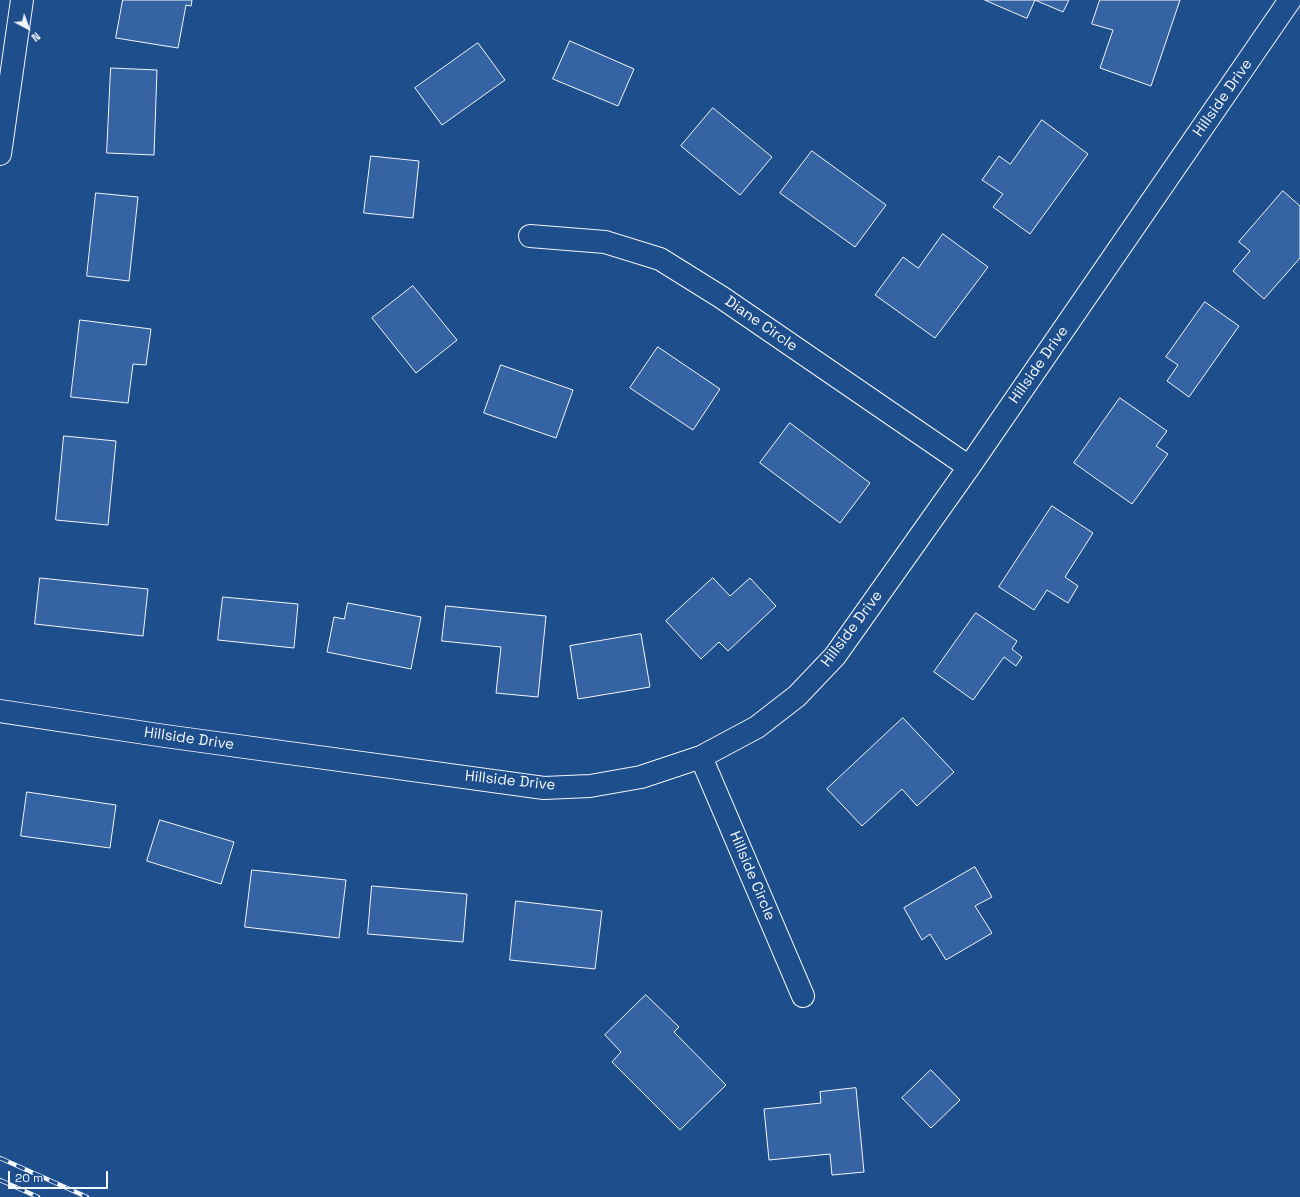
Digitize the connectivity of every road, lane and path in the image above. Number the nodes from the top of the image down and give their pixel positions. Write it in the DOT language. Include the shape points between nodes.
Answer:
graph roads {
  1 [pos="22,0"];
  2 [pos="1290,0"];
  3 [pos="0,154"];
  4 [pos="530,236"];
  5 [pos="969,467"];
  6 [pos="0,711"];
  7 [pos="701,757"];
  8 [pos="803,996"];
  1 -- 3 [label="street"];
  2 -- 5 [label="street, Hillside Drive"];
  4 -- 5 [label="street, Diane Circle" via="605,242 660,259 722,296"];
  5 -- 7 [label="street, Hillside Drive" via="835,656 797,696 757,727"];
  6 -- 7 [label="street, Hillside Drive" via="544,788 590,786 641,777"];
  7 -- 8 [label="street, Hillside Circle"];
}
